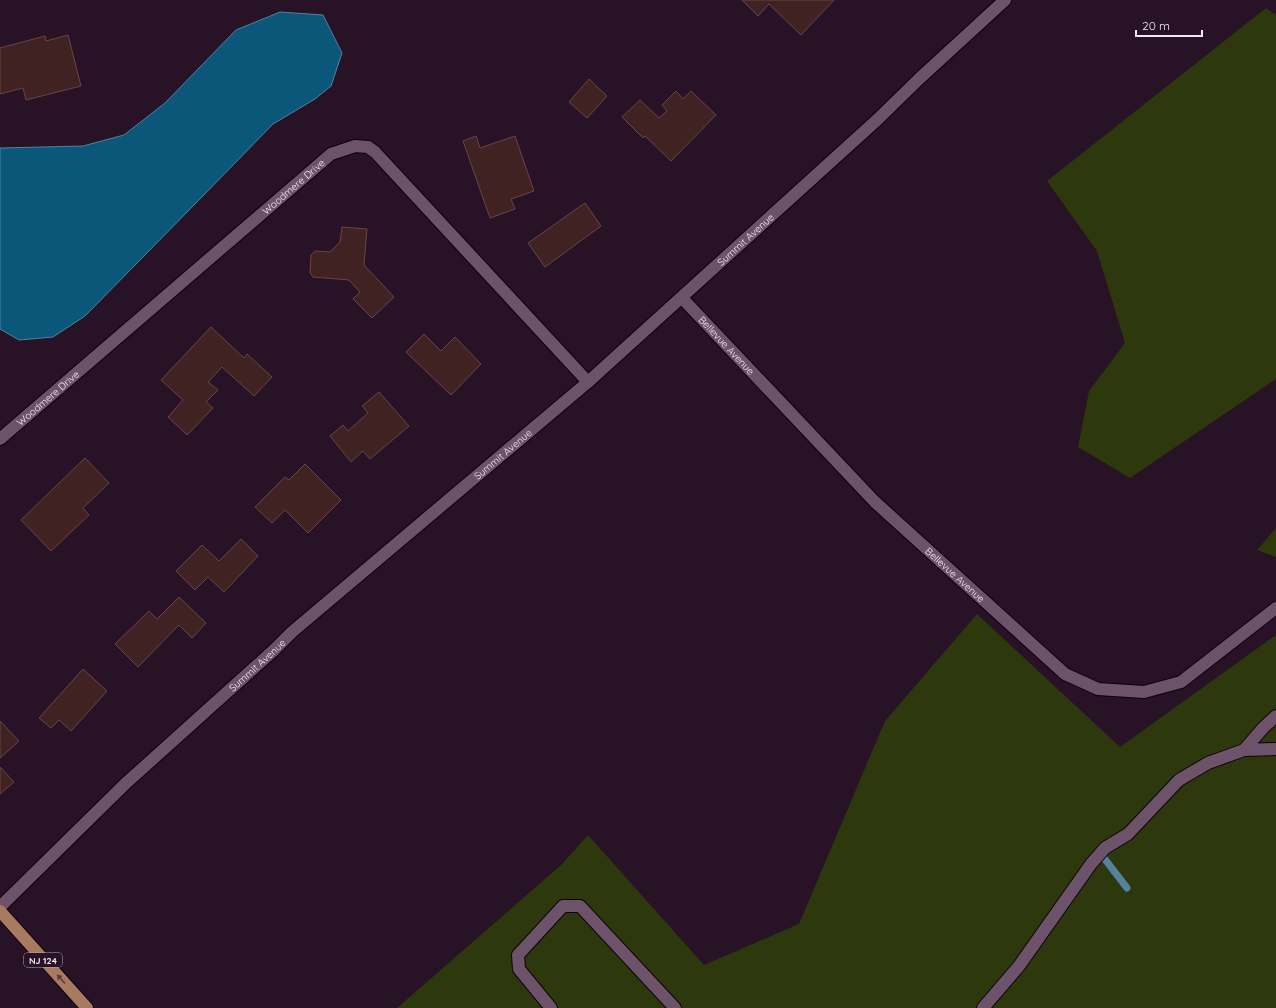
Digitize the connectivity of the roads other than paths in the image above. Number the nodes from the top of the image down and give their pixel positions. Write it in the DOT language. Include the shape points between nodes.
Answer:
graph roads {
  1 [pos="1005,0"];
  2 [pos="682,298"];
  3 [pos="588,382"];
  4 [pos="0,439"];
  5 [pos="1276,608"];
  6 [pos="1276,716"];
  7 [pos="1276,749"];
  8 [pos="1244,750"];
  9 [pos="0,907"];
  10 [pos="0,911"];
  11 [pos="87,1008"];
  12 [pos="551,1008"];
  13 [pos="675,1008"];
  14 [pos="983,1008"];
  1 -- 2 [label="street, Summit Avenue"];
  2 -- 3 [label="street, Summit Avenue"];
  2 -- 5 [label="street, Bellevue Avenue" via="874,502 1065,674 1098,689 1144,692 1181,682"];
  3 -- 4 [label="street, Woodmere Drive" via="376,152 368,147 355,146 331,154"];
  3 -- 9 [label="street, Summit Avenue" via="292,632 125,784"];
  6 -- 8 [label="street"];
  7 -- 8 [label="street"];
  8 -- 14 [label="street" via="1208,763 1179,780 1128,834 1105,848 1019,966"];
  11 -- 10 [label="main road, NJ 124, one-way"];
  12 -- 13 [label="street" via="519,969 518,955 563,906 580,906"];
}
